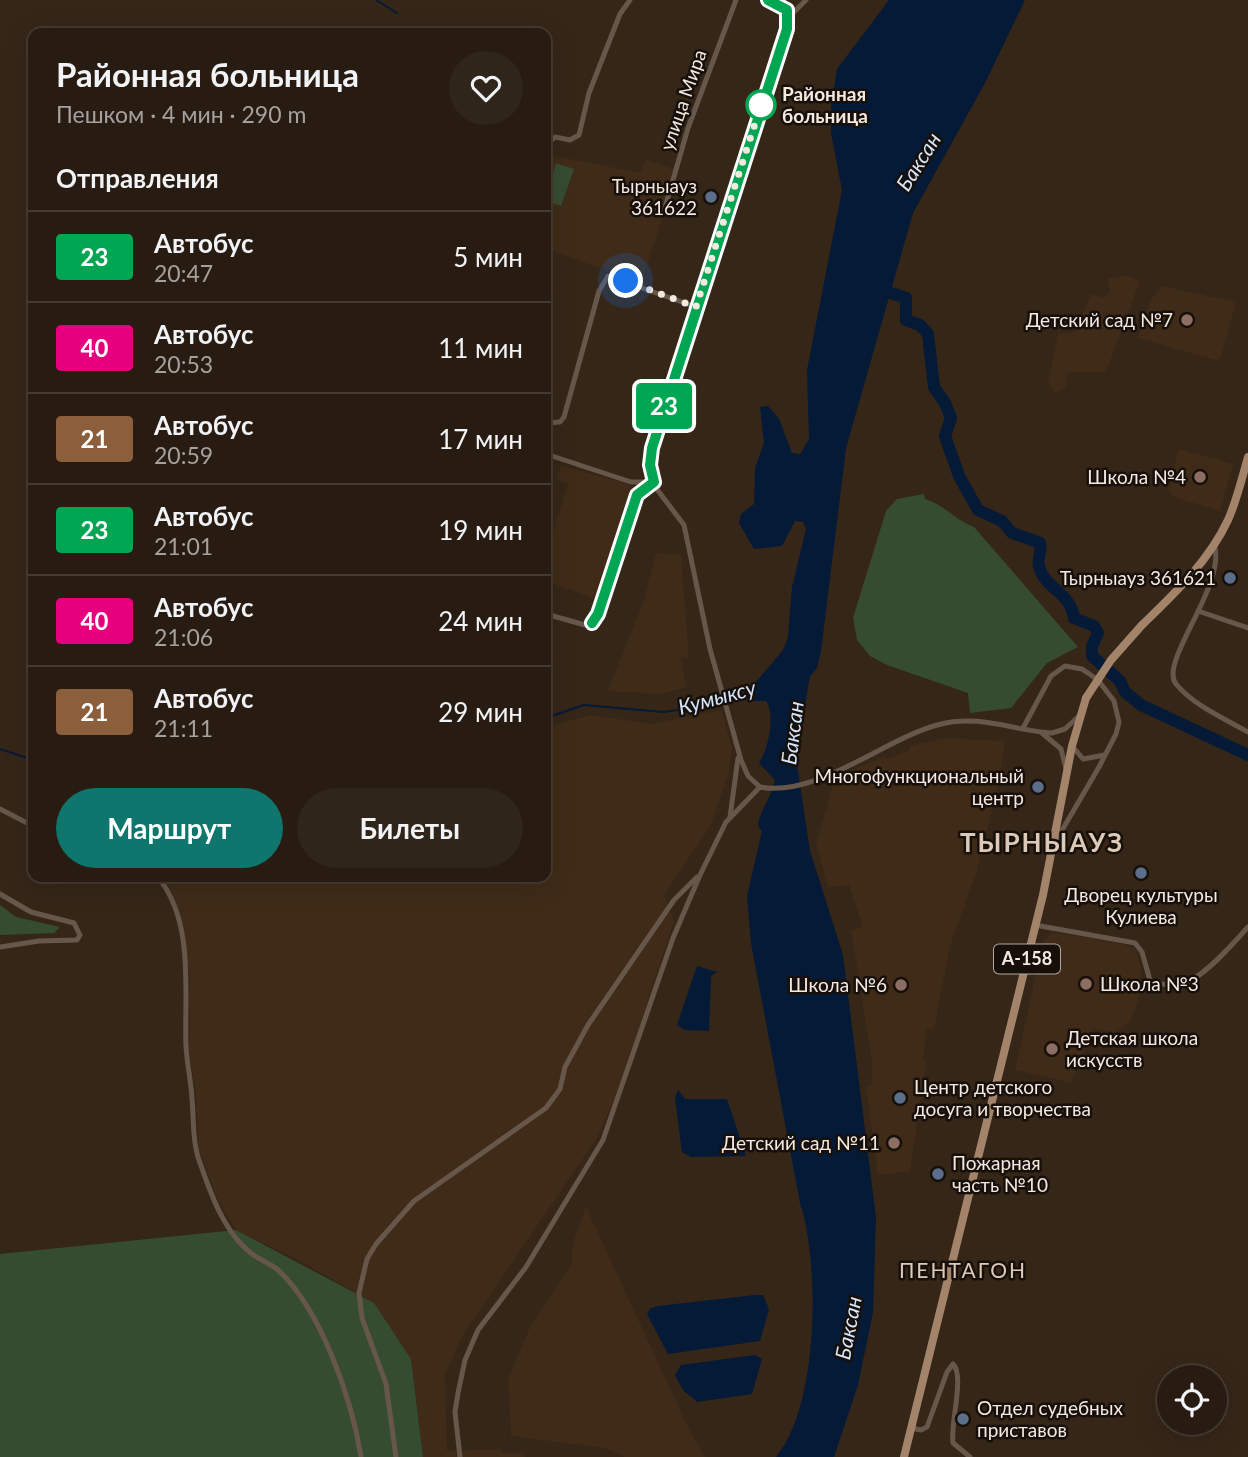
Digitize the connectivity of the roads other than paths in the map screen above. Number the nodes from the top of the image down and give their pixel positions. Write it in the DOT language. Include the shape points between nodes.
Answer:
graph roads {
  1 [pos="630,0"];
  2 [pos="736,0"];
  3 [pos="768,0"];
  4 [pos="806,0"];
  5 [pos="789,17"];
  6 [pos="551,141"];
  7 [pos="664,211"];
  8 [pos="696,307"];
  9 [pos="551,423"];
  10 [pos="551,456"];
  11 [pos="1248,457"];
  12 [pos="654,482"];
  13 [pos="1214,544"];
  14 [pos="1198,611"];
  15 [pos="551,615"];
  16 [pos="1248,628"];
  17 [pos="1080,715"];
  18 [pos="1023,727"];
  19 [pos="1248,732"];
  20 [pos="1042,733"];
  21 [pos="1072,746"];
  22 [pos="739,752"];
  23 [pos="1105,755"];
  24 [pos="1066,773"];
  25 [pos="760,787"];
  26 [pos="0,809"];
  27 [pos="730,817"];
  28 [pos="28,823"];
  29 [pos="1053,845"];
  30 [pos="699,875"];
  31 [pos="160,882"];
  32 [pos="0,894"];
  33 [pos="1035,925"];
  34 [pos="1248,927"];
  35 [pos="0,947"];
  36 [pos="911,1429"];
  37 [pos="360,1457"];
  38 [pos="396,1457"];
  39 [pos="460,1457"];
  40 [pos="904,1457"];
  41 [pos="970,1457"];
  1 -- 6 [label="street" via="620,14 589,93 579,135"];
  2 -- 7 [label="street, улица Мира" via="688,128"];
  3 -- 5 [label="street" via="783,6"];
  4 -- 5 [label="street"];
  5 -- 8 [label="street"];
  8 -- 9 [label="street" via="608,276 599,291 564,417"];
  8 -- 12 [label="street" via="652,448"];
  10 -- 12 [label="street" via="631,482"];
  11 -- 13 [label="main road, А-158" via="1230,515"];
  12 -- 15 [label="street" via="637,495 592,623"];
  12 -- 22 [label="street" via="684,525"];
  13 -- 14 [label="street" via="1216,567"];
  13 -- 17 [label="main road, А-158, bridge" via="1116,654"];
  14 -- 16 [label="street"];
  14 -- 19 [label="street" via="1188,626 1173,680 1198,702"];
  17 -- 20 [label="street" via="1062,731"];
  17 -- 21 [label="main road, А-158"];
  18 -- 20 [label="street"];
  18 -- 23 [label="street" via="1051,676 1065,666 1078,667 1098,680 1118,709 1118,730"];
  18 -- 25 [label="street" via="972,721 938,724 802,782"];
  20 -- 24 [label="street" via="1061,749"];
  21 -- 23 [label="street" via="1083,759"];
  21 -- 24 [label="main road, А-158"];
  22 -- 25 [label="street" via="748,776"];
  22 -- 27 [label="street"];
  23 -- 29 [label="street"];
  24 -- 29 [label="main road, А-158"];
  25 -- 27 [label="street"];
  26 -- 28 [label="street"];
  27 -- 30 [label="street"];
  29 -- 33 [label="main road, А-158"];
  30 -- 38 [label="street" via="674,900 588,1025 565,1067 560,1089 546,1108 414,1202 367,1259 359,1293 362,1318 386,1384"];
  30 -- 39 [label="street" via="603,1140 526,1266 478,1330 465,1360 455,1412"];
  31 -- 37 [label="street" via="177,915 184,956 186,1060 198,1157 234,1237 278,1270 324,1341"];
  32 -- 35 [label="street" via="31,912 74,923 80,934 69,942"];
  33 -- 34 [label="street" via="1135,943 1151,984 1188,981 1220,958"];
  33 -- 36 [label="main road, А-158"];
  36 -- 40 [label="main road, А-158"];
  36 -- 41 [label="street" via="927,1427 953,1364 959,1380 953,1443"];
}
